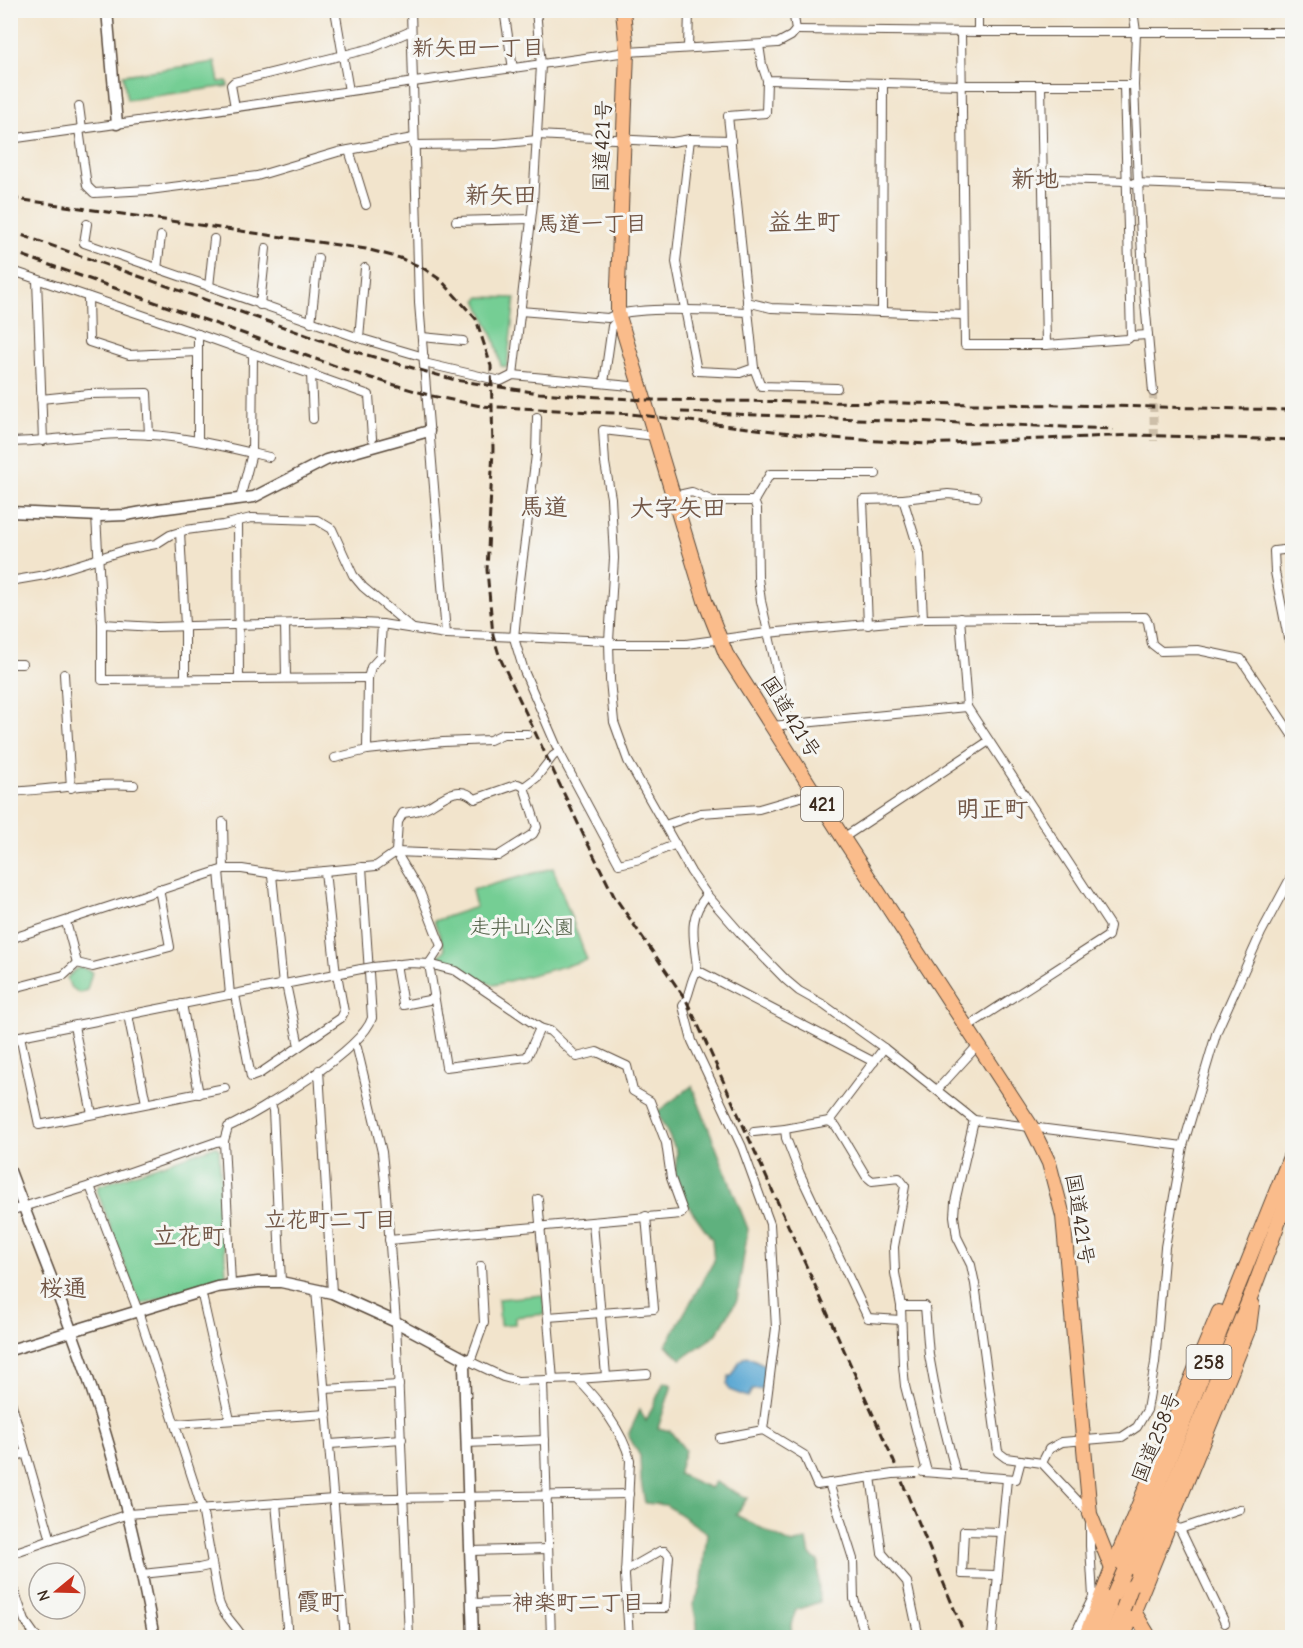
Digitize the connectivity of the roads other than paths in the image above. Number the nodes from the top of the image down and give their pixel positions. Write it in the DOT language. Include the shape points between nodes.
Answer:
graph roads {
  1 [pos="107,10"];
  2 [pos="335,10"];
  3 [pos="411,10"];
  4 [pos="504,10"];
  5 [pos="536,10"];
  6 [pos="623,10"];
  7 [pos="689,10"];
  8 [pos="793,10"];
  9 [pos="978,10"];
  10 [pos="1133,10"];
  11 [pos="796,30"];
  12 [pos="411,32"];
  13 [pos="961,32"];
  14 [pos="1293,32"];
  15 [pos="978,33"];
  16 [pos="1136,33"];
  17 [pos="759,45"];
  18 [pos="688,48"];
  19 [pos="627,52"];
  20 [pos="341,54"];
  21 [pos="541,65"];
  22 [pos="513,69"];
  23 [pos="767,80"];
  24 [pos="412,83"];
  25 [pos="883,83"];
  26 [pos="962,85"];
  27 [pos="1041,85"];
  28 [pos="1134,85"];
  29 [pos="1124,86"];
  30 [pos="348,91"];
  31 [pos="79,106"];
  32 [pos="235,107"];
  33 [pos="117,124"];
  34 [pos="81,129"];
  35 [pos="537,137"];
  36 [pos="624,138"];
  37 [pos="10,139"];
  38 [pos="690,139"];
  39 [pos="730,140"];
  40 [pos="413,142"];
  41 [pos="349,150"];
  42 [pos="1055,179"];
  43 [pos="1127,182"];
  44 [pos="1137,183"];
  45 [pos="1293,189"];
  46 [pos="366,205"];
  47 [pos="531,219"];
  48 [pos="456,221"];
  49 [pos="87,224"];
  50 [pos="161,236"];
  51 [pos="214,239"];
  52 [pos="266,248"];
  53 [pos="318,258"];
  54 [pos="365,267"];
  55 [pos="157,269"];
  56 [pos="10,270"];
  57 [pos="37,280"];
  58 [pos="209,287"];
  59 [pos="88,297"];
  60 [pos="747,302"];
  61 [pos="260,305"];
  62 [pos="684,310"];
  63 [pos="520,311"];
  64 [pos="748,312"];
  65 [pos="882,312"];
  66 [pos="619,315"];
  67 [pos="964,315"];
  68 [pos="311,323"];
  69 [pos="198,334"];
  70 [pos="1148,335"];
  71 [pos="1131,336"];
  72 [pos="422,337"];
  73 [pos="359,339"];
  74 [pos="463,341"];
  75 [pos="1046,345"];
  76 [pos="198,352"];
  77 [pos="254,354"];
  78 [pos="424,360"];
  79 [pos="754,368"];
  80 [pos="310,374"];
  81 [pos="513,375"];
  82 [pos="604,383"];
  83 [pos="641,387"];
  84 [pos="837,388"];
  85 [pos="1153,392"];
  86 [pos="41,399"];
  87 [pos="537,417"];
  88 [pos="313,419"];
  89 [pos="429,431"];
  90 [pos="149,435"];
  91 [pos="655,436"];
  92 [pos="372,438"];
  93 [pos="198,440"];
  94 [pos="43,441"];
  95 [pos="12,442"];
  96 [pos="252,453"];
  97 [pos="269,457"];
  98 [pos="876,474"];
  99 [pos="674,496"];
  100 [pos="977,497"];
  101 [pos="240,499"];
  102 [pos="903,499"];
  103 [pos="754,501"];
  104 [pos="10,512"];
  105 [pos="96,515"];
  106 [pos="238,521"];
  107 [pos="180,532"];
  108 [pos="1293,549"];
  109 [pos="98,559"];
  110 [pos="10,581"];
  111 [pos="960,618"];
  112 [pos="923,619"];
  113 [pos="102,624"];
  114 [pos="285,624"];
  115 [pos="382,624"];
  116 [pos="239,625"];
  117 [pos="868,625"];
  118 [pos="185,626"];
  119 [pos="414,629"];
  120 [pos="767,633"];
  121 [pos="446,634"];
  122 [pos="514,638"];
  123 [pos="719,639"];
  124 [pos="1293,639"];
  125 [pos="609,641"];
  126 [pos="10,664"];
  127 [pos="22,664"];
  128 [pos="64,674"];
  129 [pos="286,677"];
  130 [pos="185,678"];
  131 [pos="239,678"];
  132 [pos="368,678"];
  133 [pos="967,707"];
  134 [pos="789,724"];
  135 [pos="772,726"];
  136 [pos="527,734"];
  137 [pos="1293,735"];
  138 [pos="989,741"];
  139 [pos="367,750"];
  140 [pos="559,752"];
  141 [pos="335,758"];
  142 [pos="134,785"];
  143 [pos="524,787"];
  144 [pos="71,788"];
  145 [pos="10,792"];
  146 [pos="814,793"];
  147 [pos="223,822"];
  148 [pos="665,825"];
  149 [pos="843,838"];
  150 [pos="676,844"];
  151 [pos="396,852"];
  152 [pos="362,867"];
  153 [pos="221,870"];
  154 [pos="325,871"];
  155 [pos="272,875"];
  156 [pos="1293,875"];
  157 [pos="159,889"];
  158 [pos="707,895"];
  159 [pos="66,922"];
  160 [pos="10,939"];
  161 [pos="77,963"];
  162 [pos="396,964"];
  163 [pos="429,964"];
  164 [pos="697,970"];
  165 [pos="336,974"];
  166 [pos="284,985"];
  167 [pos="10,989"];
  168 [pos="232,995"];
  169 [pos="434,999"];
  170 [pos="182,1004"];
  171 [pos="128,1015"];
  172 [pos="74,1026"];
  173 [pos="967,1027"];
  174 [pos="540,1028"];
  175 [pos="15,1037"];
  176 [pos="353,1044"];
  177 [pos="979,1044"];
  178 [pos="299,1046"];
  179 [pos="884,1048"];
  180 [pos="873,1062"];
  181 [pos="319,1070"];
  182 [pos="225,1089"];
  183 [pos="938,1090"];
  184 [pos="199,1094"];
  185 [pos="146,1103"];
  186 [pos="270,1103"];
  187 [pos="92,1114"];
  188 [pos="974,1120"];
  189 [pos="829,1121"];
  190 [pos="1031,1126"];
  191 [pos="785,1129"];
  192 [pos="754,1132"];
  193 [pos="224,1142"];
  194 [pos="1183,1146"];
  195 [pos="1293,1152"];
  196 [pos="10,1171"];
  197 [pos="90,1186"];
  198 [pos="1293,1186"];
  199 [pos="538,1199"];
  200 [pos="24,1207"];
  201 [pos="10,1211"];
  202 [pos="646,1216"];
  203 [pos="593,1223"];
  204 [pos="540,1227"];
  205 [pos="389,1240"];
  206 [pos="481,1266"];
  207 [pos="281,1282"];
  208 [pos="231,1284"];
  209 [pos="1254,1288"];
  210 [pos="316,1289"];
  211 [pos="201,1291"];
  212 [pos="332,1293"];
  213 [pos="901,1306"];
  214 [pos="138,1311"];
  215 [pos="601,1313"];
  216 [pos="548,1317"];
  217 [pos="901,1320"];
  218 [pos="396,1322"];
  219 [pos="71,1331"];
  220 [pos="10,1350"];
  221 [pos="468,1361"];
  222 [pos="646,1374"];
  223 [pos="606,1376"];
  224 [pos="577,1379"];
  225 [pos="553,1380"];
  226 [pos="543,1381"];
  227 [pos="399,1385"];
  228 [pos="325,1389"];
  229 [pos="11,1402"];
  230 [pos="327,1414"];
  231 [pos="230,1420"];
  232 [pos="175,1424"];
  233 [pos="763,1431"];
  234 [pos="720,1438"];
  235 [pos="402,1439"];
  236 [pos="1082,1439"];
  237 [pos="545,1440"];
  238 [pos="466,1443"];
  239 [pos="330,1444"];
  240 [pos="26,1453"];
  241 [pos="10,1458"];
  242 [pos="1021,1460"];
  243 [pos="1042,1463"];
  244 [pos="927,1472"];
  245 [pos="956,1474"];
  246 [pos="871,1477"];
  247 [pos="1007,1479"];
  248 [pos="829,1483"];
  249 [pos="629,1494"];
  250 [pos="546,1495"];
  251 [pos="469,1497"];
  252 [pos="404,1498"];
  253 [pos="334,1499"];
  254 [pos="276,1503"];
  255 [pos="202,1508"];
  256 [pos="1240,1509"];
  257 [pos="128,1514"];
  258 [pos="1090,1514"];
  259 [pos="1174,1527"];
  260 [pos="1002,1532"];
  261 [pos="51,1540"];
  262 [pos="548,1549"];
  263 [pos="471,1551"];
  264 [pos="10,1554"];
  265 [pos="212,1565"];
  266 [pos="1118,1570"];
  267 [pos="625,1571"];
  268 [pos="142,1574"];
  269 [pos="996,1575"];
  270 [pos="10,1578"];
  271 [pos="550,1601"];
  272 [pos="472,1603"];
  273 [pos="15,1607"];
  274 [pos="628,1608"];
  275 [pos="1129,1611"];
  276 [pos="1225,1623"];
  277 [pos="37,1638"];
  278 [pos="154,1638"];
  279 [pos="243,1638"];
  280 [pos="288,1638"];
  281 [pos="345,1638"];
  282 [pos="410,1638"];
  283 [pos="473,1638"];
  284 [pos="550,1638"];
  285 [pos="629,1638"];
  286 [pos="866,1638"];
  287 [pos="919,1638"];
  288 [pos="992,1638"];
  289 [pos="1073,1638"];
  290 [pos="1085,1638"];
  291 [pos="1097,1638"];
  292 [pos="1111,1638"];
  293 [pos="1123,1638"];
  294 [pos="1130,1638"];
  295 [pos="1150,1638"];
  1 -- 33 [label="street"];
  2 -- 20 [label="street"];
  3 -- 12 [label="street"];
  4 -- 22 [label="street"];
  5 -- 21 [label="street"];
  6 -- 19 [label="main road, 国道421号 / 421"];
  7 -- 18 [label="street"];
  8 -- 11 [label="street"];
  9 -- 15 [label="street"];
  10 -- 16 [label="street"];
  11 -- 13 [label="street"];
  11 -- 17 [label="street" via="778,43"];
  12 -- 20 [label="street" via="372,48"];
  12 -- 24 [label="street"];
  13 -- 15 [label="street"];
  13 -- 26 [label="street"];
  14 -- 16 [label="street"];
  15 -- 16 [label="street"];
  16 -- 28 [label="street"];
  17 -- 18 [label="street"];
  17 -- 23 [label="street"];
  18 -- 19 [label="street"];
  19 -- 21 [label="street"];
  19 -- 36 [label="main road, 国道421号 / 421"];
  20 -- 30 [label="street"];
  20 -- 32 [label="street" via="234,82 231,85"];
  21 -- 22 [label="street"];
  21 -- 35 [label="street"];
  22 -- 24 [label="street"];
  23 -- 25 [label="street"];
  23 -- 39 [label="street" via="766,114 728,116"];
  24 -- 30 [label="street"];
  24 -- 40 [label="street"];
  25 -- 26 [label="street"];
  25 -- 65 [label="street"];
  26 -- 27 [label="street"];
  26 -- 67 [label="street"];
  27 -- 29 [label="street"];
  27 -- 75 [label="street"];
  28 -- 29 [label="street"];
  28 -- 44 [label="street"];
  29 -- 43 [label="street"];
  30 -- 32 [label="street"];
  31 -- 34 [label="street"];
  32 -- 33 [label="street"];
  33 -- 34 [label="street"];
  34 -- 37 [label="street"];
  34 -- 41 [label="street" via="87,186 94,193 257,176"];
  35 -- 36 [label="street"];
  35 -- 40 [label="street" via="495,144"];
  35 -- 47 [label="street"];
  36 -- 38 [label="street" via="672,142"];
  36 -- 66 [label="main road, 国道421号 / 421"];
  38 -- 39 [label="street"];
  38 -- 62 [label="street" via="676,261"];
  39 -- 60 [label="street"];
  40 -- 41 [label="street"];
  40 -- 72 [label="street"];
  41 -- 46 [label="street"];
  42 -- 43 [label="street"];
  43 -- 44 [label="street"];
  43 -- 71 [label="street"];
  44 -- 45 [label="street"];
  44 -- 70 [label="street"];
  47 -- 48 [label="street"];
  47 -- 63 [label="street"];
  49 -- 55 [label="street" via="84,243"];
  50 -- 55 [label="street"];
  51 -- 58 [label="street"];
  52 -- 61 [label="street"];
  53 -- 68 [label="street"];
  54 -- 73 [label="street"];
  55 -- 58 [label="street"];
  56 -- 57 [label="street"];
  57 -- 59 [label="street"];
  57 -- 86 [label="street"];
  58 -- 61 [label="street"];
  59 -- 69 [label="street"];
  59 -- 76 [label="street" via="89,342 129,355"];
  60 -- 64 [label="street"];
  60 -- 65 [label="street" via="771,308"];
  61 -- 68 [label="street"];
  62 -- 64 [label="street"];
  62 -- 66 [label="street"];
  62 -- 79 [label="street" via="696,371 740,373"];
  63 -- 66 [label="street" via="608,318"];
  63 -- 81 [label="street"];
  64 -- 79 [label="street"];
  65 -- 67 [label="street"];
  66 -- 82 [label="street" via="612,326"];
  66 -- 83 [label="main road, 国道421号 / 421"];
  67 -- 75 [label="street" via="965,345"];
  68 -- 73 [label="street"];
  69 -- 76 [label="street"];
  69 -- 77 [label="street"];
  70 -- 71 [label="street"];
  70 -- 85 [label="street"];
  71 -- 75 [label="street"];
  72 -- 74 [label="street"];
  72 -- 78 [label="street"];
  73 -- 78 [label="street"];
  76 -- 93 [label="street"];
  77 -- 80 [label="street"];
  77 -- 96 [label="street"];
  78 -- 81 [label="street" via="501,381"];
  78 -- 89 [label="street"];
  79 -- 84 [label="street" via="761,386"];
  80 -- 88 [label="street"];
  80 -- 92 [label="street" via="369,395"];
  81 -- 82 [label="street"];
  82 -- 83 [label="street"];
  83 -- 91 [label="main road, 国道421号 / 421"];
  86 -- 90 [label="street" via="147,393"];
  86 -- 94 [label="street"];
  87 -- 122 [label="street"];
  89 -- 101 [label="street" via="326,460 254,497"];
  89 -- 121 [label="street"];
  90 -- 93 [label="street"];
  90 -- 94 [label="street"];
  91 -- 99 [label="main road, 国道421号 / 421"];
  91 -- 125 [label="street" via="603,430 614,558"];
  93 -- 96 [label="street"];
  94 -- 95 [label="street"];
  96 -- 97 [label="street"];
  96 -- 101 [label="street"];
  98 -- 103 [label="street" via="770,474"];
  99 -- 103 [label="street" via="692,492 713,501"];
  99 -- 123 [label="main road, 国道421号 / 421"];
  100 -- 102 [label="street" via="948,494"];
  101 -- 105 [label="street" via="126,515"];
  102 -- 112 [label="street" via="920,554"];
  102 -- 117 [label="street" via="863,500"];
  103 -- 120 [label="street"];
  104 -- 105 [label="street"];
  105 -- 109 [label="street"];
  106 -- 107 [label="street"];
  106 -- 116 [label="street"];
  106 -- 119 [label="street" via="317,520 325,524 332,529 353,575 363,587"];
  107 -- 109 [label="street" via="156,544"];
  107 -- 118 [label="street"];
  108 -- 124 [label="street" via="1274,551 1288,638"];
  109 -- 110 [label="street"];
  109 -- 113 [label="street"];
  111 -- 112 [label="street"];
  111 -- 133 [label="street"];
  111 -- 137 [label="street" via="1144,617 1152,644 1161,651 1198,650 1241,659"];
  112 -- 117 [label="street"];
  113 -- 118 [label="street"];
  113 -- 130 [label="street" via="102,680"];
  114 -- 115 [label="street"];
  114 -- 116 [label="street"];
  114 -- 129 [label="street"];
  115 -- 119 [label="street"];
  115 -- 132 [label="street" via="380,657"];
  116 -- 118 [label="street"];
  116 -- 131 [label="street"];
  117 -- 120 [label="street"];
  118 -- 130 [label="street"];
  119 -- 121 [label="street"];
  120 -- 123 [label="street"];
  120 -- 134 [label="street"];
  121 -- 122 [label="street"];
  122 -- 125 [label="street"];
  122 -- 140 [label="street"];
  123 -- 125 [label="street" via="686,644"];
  123 -- 135 [label="main road, 国道421号 / 421"];
  125 -- 148 [label="street" via="614,722 628,760"];
  126 -- 127 [label="street"];
  128 -- 144 [label="street"];
  129 -- 131 [label="street"];
  129 -- 132 [label="street"];
  130 -- 131 [label="street"];
  132 -- 139 [label="street"];
  133 -- 134 [label="street"];
  133 -- 138 [label="street"];
  134 -- 135 [label="street"];
  135 -- 146 [label="main road, 国道421号 / 421"];
  136 -- 139 [label="street"];
  138 -- 149 [label="street"];
  138 -- 173 [label="street" via="1110,926 1108,936"];
  139 -- 141 [label="street"];
  140 -- 143 [label="street"];
  140 -- 150 [label="street" via="619,863"];
  142 -- 144 [label="street"];
  143 -- 151 [label="street" via="518,784 474,799 459,791 430,806 403,813 399,818"];
  143 -- 151 [label="street" via="537,827 506,852 494,856"];
  144 -- 145 [label="street"];
  146 -- 148 [label="street" via="759,809 701,813"];
  146 -- 149 [label="main road, 国道421号 / 421"];
  147 -- 153 [label="street"];
  148 -- 150 [label="street"];
  149 -- 173 [label="main road, 国道421号 / 421"];
  150 -- 158 [label="street"];
  151 -- 152 [label="street" via="376,866"];
  151 -- 163 [label="street" via="420,892 440,942 441,949"];
  152 -- 154 [label="street"];
  152 -- 176 [label="street" via="372,1018"];
  153 -- 155 [label="street" via="242,869"];
  153 -- 157 [label="street"];
  153 -- 168 [label="street"];
  154 -- 155 [label="street"];
  154 -- 165 [label="street"];
  155 -- 166 [label="street"];
  156 -- 194 [label="street" via="1261,933 1216,1031"];
  157 -- 159 [label="street"];
  157 -- 161 [label="street" via="170,947 93,967"];
  158 -- 164 [label="street" via="697,907 693,921"];
  158 -- 179 [label="street" via="786,980"];
  159 -- 160 [label="street"];
  159 -- 161 [label="street"];
  161 -- 167 [label="street" via="64,975"];
  162 -- 163 [label="street"];
  162 -- 165 [label="street, bridge"];
  162 -- 169 [label="street" via="403,1005"];
  163 -- 169 [label="street"];
  163 -- 174 [label="street" via="456,971"];
  164 -- 180 [label="street"];
  164 -- 233 [label="street" via="683,1006 692,1041 742,1147 770,1224 776,1328"];
  165 -- 166 [label="street"];
  165 -- 178 [label="street" via="344,1012 341,1018"];
  166 -- 168 [label="street"];
  166 -- 178 [label="street"];
  168 -- 170 [label="street"];
  168 -- 178 [label="street" via="251,1077"];
  169 -- 174 [label="street" via="446,1067 526,1057"];
  170 -- 171 [label="street"];
  170 -- 184 [label="street"];
  171 -- 172 [label="street"];
  171 -- 185 [label="street"];
  172 -- 175 [label="street"];
  172 -- 187 [label="street"];
  173 -- 177 [label="main road, 国道421号 / 421"];
  174 -- 202 [label="street" via="550,1031 577,1057 597,1052 627,1066 633,1091 650,1101 666,1143 671,1178 683,1211"];
  175 -- 187 [label="street" via="39,1125"];
  176 -- 181 [label="street"];
  176 -- 205 [label="street" via="382,1152"];
  177 -- 183 [label="street"];
  177 -- 190 [label="main road, 国道421号 / 421"];
  179 -- 180 [label="street"];
  179 -- 183 [label="street"];
  180 -- 189 [label="street"];
  181 -- 186 [label="street"];
  181 -- 212 [label="street"];
  182 -- 184 [label="street"];
  183 -- 188 [label="street"];
  184 -- 185 [label="street"];
  185 -- 187 [label="street"];
  186 -- 193 [label="street" via="228,1127"];
  186 -- 207 [label="street"];
  188 -- 190 [label="street"];
  188 -- 242 [label="street" via="955,1202 955,1225 975,1284 998,1452 1006,1458"];
  189 -- 191 [label="street"];
  189 -- 213 [label="street" via="836,1126 866,1176 872,1181 899,1178 905,1186 894,1247"];
  190 -- 194 [label="street"];
  190 -- 236 [label="main road, 国道421号 / 421" via="1049,1163 1063,1216"];
  191 -- 192 [label="street"];
  191 -- 217 [label="street" via="800,1174 868,1317"];
  193 -- 197 [label="street"];
  193 -- 208 [label="street"];
  194 -- 236 [label="street" via="1165,1247 1147,1410 1137,1427 1122,1437"];
  195 -- 266 [label="main road, 国道258号 / 258"];
  196 -- 200 [label="street"];
  197 -- 200 [label="street"];
  197 -- 214 [label="street"];
  198 -- 209 [label="main road, 国道258号 / 258"];
  199 -- 204 [label="street"];
  200 -- 201 [label="street"];
  200 -- 219 [label="street"];
  202 -- 203 [label="street"];
  202 -- 215 [label="street" via="654,1309"];
  203 -- 204 [label="street"];
  203 -- 215 [label="street"];
  204 -- 205 [label="street"];
  204 -- 216 [label="street"];
  205 -- 218 [label="street"];
  206 -- 221 [label="street" via="484,1323"];
  207 -- 208 [label="street"];
  207 -- 210 [label="street"];
  208 -- 211 [label="street"];
  209 -- 259 [label="main road" via="1249,1328"];
  209 -- 275 [label="main road, 国道258号 / 258, bridge" via="1131,1587"];
  210 -- 212 [label="street"];
  210 -- 228 [label="street"];
  211 -- 214 [label="street"];
  211 -- 231 [label="street"];
  212 -- 218 [label="street"];
  213 -- 217 [label="street"];
  213 -- 245 [label="street" via="925,1306 937,1399"];
  214 -- 219 [label="street"];
  214 -- 232 [label="street"];
  215 -- 216 [label="street"];
  215 -- 223 [label="street"];
  216 -- 225 [label="street"];
  217 -- 244 [label="street" via="905,1386"];
  218 -- 221 [label="street"];
  218 -- 227 [label="street"];
  219 -- 220 [label="street"];
  219 -- 257 [label="street"];
  221 -- 226 [label="street" via="511,1380"];
  221 -- 238 [label="street" via="464,1366"];
  222 -- 223 [label="street"];
  223 -- 224 [label="street"];
  224 -- 225 [label="street"];
  224 -- 249 [label="street" via="598,1400 625,1444 630,1460"];
  225 -- 226 [label="street"];
  226 -- 237 [label="street"];
  227 -- 228 [label="street"];
  227 -- 235 [label="street"];
  228 -- 230 [label="street"];
  229 -- 240 [label="street"];
  230 -- 231 [label="street"];
  230 -- 239 [label="street"];
  231 -- 232 [label="street"];
  232 -- 255 [label="street"];
  233 -- 234 [label="street"];
  233 -- 248 [label="street" via="804,1455 817,1485"];
  235 -- 239 [label="street"];
  235 -- 252 [label="street"];
  236 -- 243 [label="street" via="1054,1445"];
  236 -- 258 [label="main road, 国道421号 / 421"];
  237 -- 238 [label="street"];
  237 -- 250 [label="street"];
  238 -- 251 [label="street"];
  239 -- 253 [label="street"];
  240 -- 241 [label="street"];
  240 -- 261 [label="street"];
  242 -- 243 [label="street"];
  242 -- 247 [label="street" via="1016,1479"];
  243 -- 258 [label="street"];
  244 -- 245 [label="street"];
  244 -- 246 [label="street, bridge"];
  245 -- 247 [label="street"];
  246 -- 248 [label="street"];
  246 -- 287 [label="street" via="882,1553 907,1582"];
  247 -- 260 [label="street"];
  248 -- 286 [label="street" via="853,1559 854,1599"];
  249 -- 250 [label="street"];
  249 -- 267 [label="street"];
  250 -- 251 [label="street"];
  250 -- 262 [label="street"];
  251 -- 252 [label="street"];
  251 -- 263 [label="street"];
  252 -- 253 [label="street"];
  252 -- 282 [label="street"];
  253 -- 254 [label="street"];
  253 -- 281 [label="street"];
  254 -- 255 [label="street"];
  254 -- 280 [label="street"];
  255 -- 257 [label="street"];
  255 -- 265 [label="street"];
  256 -- 259 [label="street"];
  257 -- 261 [label="street"];
  257 -- 268 [label="street"];
  258 -- 266 [label="main road, 国道421号 / 421"];
  258 -- 289 [label="street" via="1093,1597"];
  259 -- 275 [label="main road"];
  259 -- 276 [label="street"];
  260 -- 269 [label="street"];
  260 -- 269 [label="street" via="964,1531 962,1574"];
  261 -- 264 [label="street"];
  262 -- 263 [label="street"];
  262 -- 271 [label="street"];
  263 -- 272 [label="street"];
  265 -- 268 [label="street"];
  265 -- 279 [label="street" via="221,1608"];
  266 -- 275 [label="main road, 国道421号 / 421"];
  266 -- 290 [label="main road"];
  266 -- 291 [label="main road, 国道258号 / 258, bridge" via="1114,1594"];
  267 -- 274 [label="street"];
  267 -- 274 [label="street" via="660,1551 669,1556 665,1608"];
  268 -- 278 [label="street"];
  269 -- 288 [label="street"];
  270 -- 273 [label="street"];
  271 -- 272 [label="street"];
  271 -- 284 [label="street"];
  272 -- 283 [label="street"];
  273 -- 277 [label="street"];
  274 -- 285 [label="street"];
  275 -- 292 [label="main road, 国道258号 / 258"];
  275 -- 293 [label="main road"];
  275 -- 294 [label="street"];
  275 -- 295 [label="main road, 国道421号"];
}
